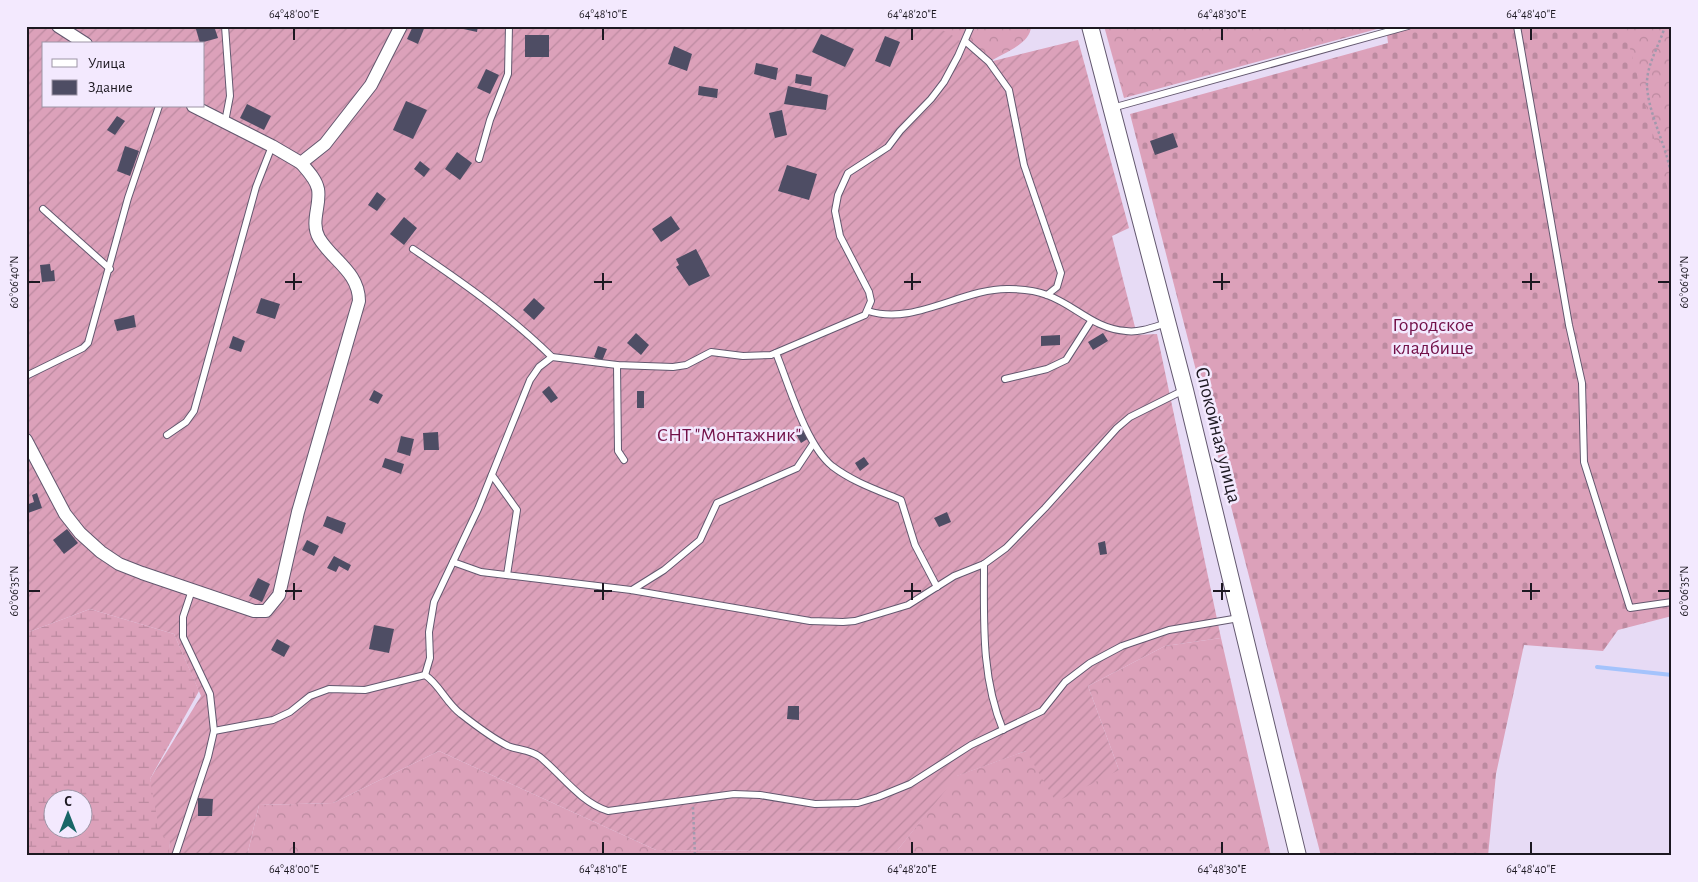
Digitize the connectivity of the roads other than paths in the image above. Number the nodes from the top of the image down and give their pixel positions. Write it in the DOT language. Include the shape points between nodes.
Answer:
graph roads {
  1 [pos="58,26"];
  2 [pos="225,26"];
  3 [pos="401,26"];
  4 [pos="509,26"];
  5 [pos="971,26"];
  6 [pos="1090,26"];
  7 [pos="1408,26"];
  8 [pos="1517,26"];
  9 [pos="965,41"];
  10 [pos="83,42"];
  11 [pos="158,108"];
  12 [pos="197,108"];
  13 [pos="1112,108"];
  14 [pos="225,122"];
  15 [pos="272,146"];
  16 [pos="479,159"];
  17 [pos="301,163"];
  18 [pos="43,209"];
  19 [pos="413,249"];
  20 [pos="110,269"];
  21 [pos="1047,295"];
  22 [pos="868,311"];
  23 [pos="1091,322"];
  24 [pos="1168,323"];
  25 [pos="776,353"];
  26 [pos="552,357"];
  27 [pos="617,365"];
  28 [pos="26,376"];
  29 [pos="1005,379"];
  30 [pos="1185,390"];
  31 [pos="167,435"];
  32 [pos="26,440"];
  33 [pos="813,444"];
  34 [pos="624,460"];
  35 [pos="492,475"];
  36 [pos="453,562"];
  37 [pos="984,564"];
  38 [pos="507,575"];
  39 [pos="937,587"];
  40 [pos="192,590"];
  41 [pos="631,590"];
  42 [pos="1672,602"];
  43 [pos="1241,618"];
  44 [pos="424,675"];
  45 [pos="1003,730"];
  46 [pos="214,731"];
  47 [pos="175,856"];
  48 [pos="1298,856"];
  1 -- 10 [label="street"];
  2 -- 14 [label="lane" via="230,96"];
  3 -- 17 [label="street" via="371,85 324,144"];
  4 -- 16 [label="lane" via="508,74"];
  5 -- 9 [label="lane"];
  6 -- 13 [label="street, Спокойная улица"];
  7 -- 13 [label="lane"];
  8 -- 42 [label="lane" via="1582,383 1584,462 1630,608"];
  9 -- 21 [label="lane" via="988,62 1009,90 1024,165 1061,273 1057,287"];
  9 -- 22 [label="lane" via="944,82 931,99 888,147 848,173 838,195 836,224 870,292"];
  11 -- 20 [label="lane" via="128,198"];
  12 -- 14 [label="street"];
  13 -- 24 [label="street, Спокойная улица"];
  14 -- 15 [label="street"];
  15 -- 17 [label="street"];
  15 -- 31 [label="lane" via="254,196 194,411 186,422"];
  17 -- 40 [label="street" via="318,189 317,233 355,280 358,301 298,512 279,594 266,611 254,611"];
  18 -- 20 [label="lane"];
  19 -- 26 [label="lane" via="475,290"];
  20 -- 28 [label="lane" via="88,343"];
  21 -- 22 [label="lane" via="995,289 901,314 884,316"];
  21 -- 23 [label="lane"];
  22 -- 25 [label="lane" via="859,319"];
  23 -- 24 [label="lane" via="1126,332"];
  23 -- 29 [label="lane" via="1066,360"];
  24 -- 30 [label="street, Спокойная улица"];
  25 -- 27 [label="lane" via="755,356 711,352 679,366"];
  25 -- 33 [label="lane"];
  26 -- 27 [label="lane"];
  26 -- 35 [label="lane" via="530,380"];
  27 -- 34 [label="lane" via="618,451"];
  30 -- 37 [label="lane" via="1130,417 1117,428 1045,508 1000,554"];
  30 -- 43 [label="street, Спокойная улица"];
  32 -- 40 [label="street" via="65,514 101,552 119,564"];
  33 -- 39 [label="lane" via="831,465 861,484 901,500 915,545"];
  33 -- 41 [label="lane" via="797,468 717,503 700,540 664,570"];
  35 -- 36 [label="lane"];
  35 -- 38 [label="lane" via="517,510"];
  36 -- 38 [label="lane" via="481,572"];
  36 -- 44 [label="lane" via="434,602 429,632 430,658"];
  37 -- 39 [label="lane"];
  37 -- 45 [label="lane" via="984,645 991,700"];
  38 -- 41 [label="lane"];
  39 -- 41 [label="lane" via="898,609 843,622 810,621"];
  40 -- 46 [label="lane" via="183,617 183,637 208,689"];
  43 -- 45 [label="lane" via="1169,630 1122,646 1090,663 1065,682 1042,712"];
  43 -- 48 [label="street, Спокойная улица"];
  44 -- 45 [label="lane" via="459,713 508,745 540,757 596,807 608,811 734,794 815,804 858,802 910,784 971,745"];
  44 -- 46 [label="lane" via="365,690 329,689 310,696 290,712 273,720"];
  46 -- 47 [label="lane"];
}
